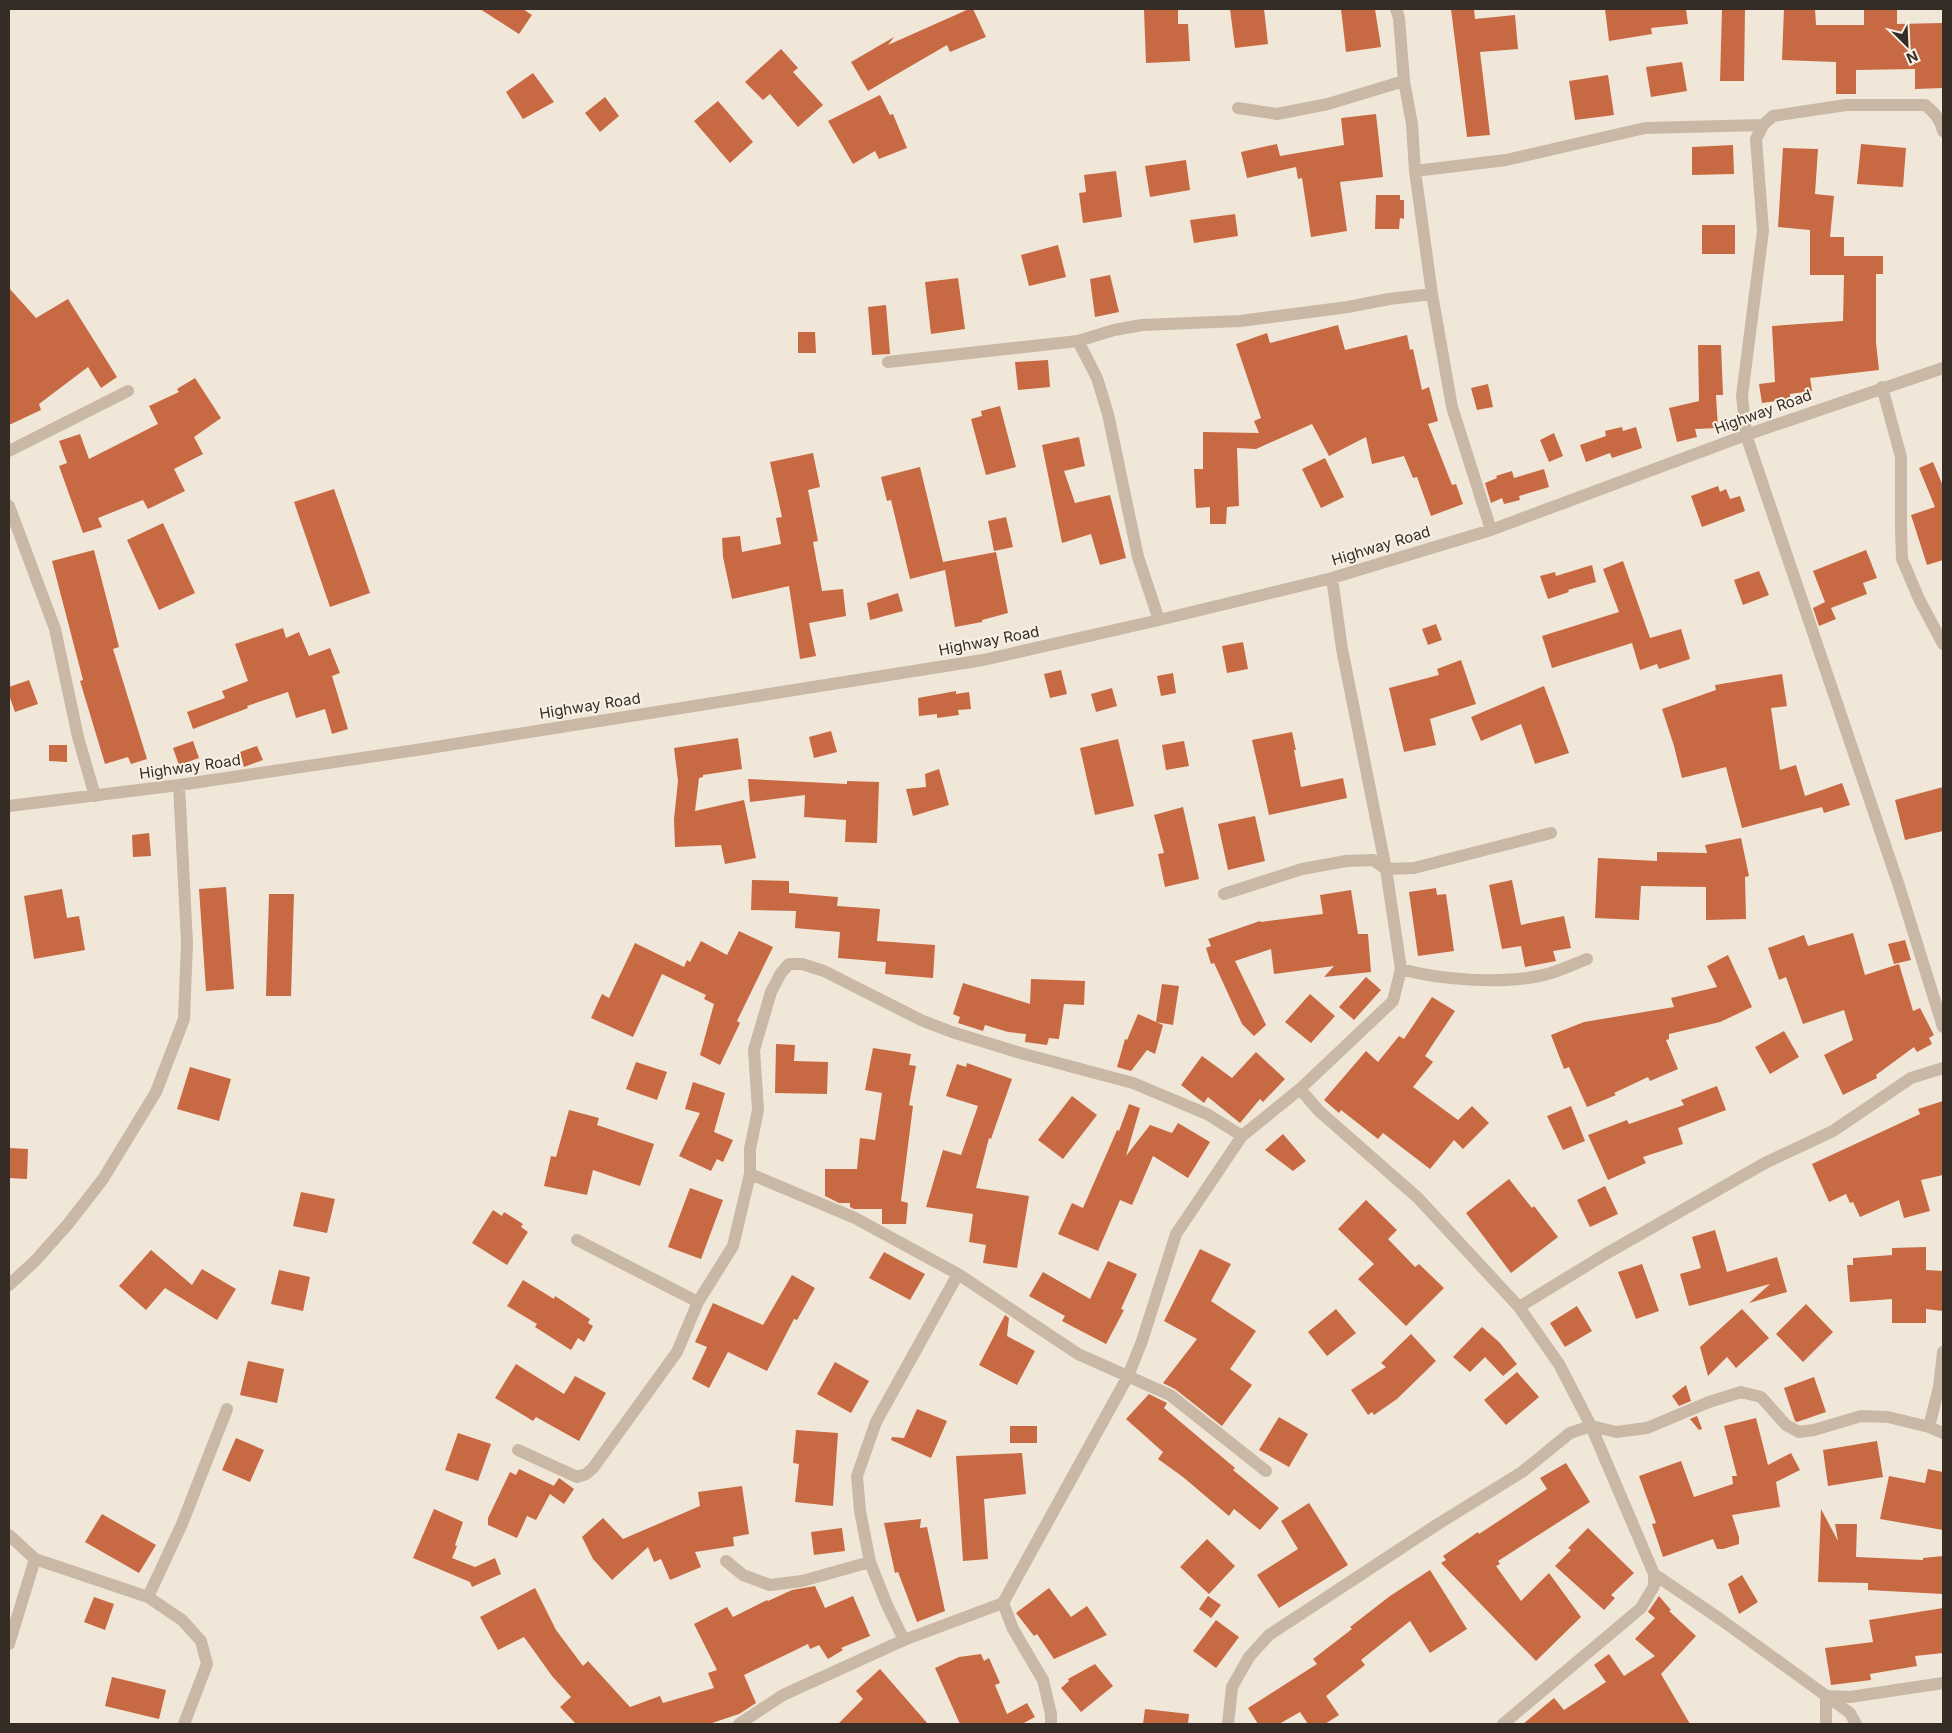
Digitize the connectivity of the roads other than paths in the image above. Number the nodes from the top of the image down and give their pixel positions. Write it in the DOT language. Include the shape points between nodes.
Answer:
graph roads {
  1 [pos="1396,9"];
  2 [pos="1404,82"];
  3 [pos="1238,108"];
  4 [pos="1764,125"];
  5 [pos="1943,131"];
  6 [pos="1415,171"];
  7 [pos="1432,294"];
  8 [pos="1078,342"];
  9 [pos="888,362"];
  10 [pos="1943,368"];
  11 [pos="1882,387"];
  12 [pos="128,391"];
  13 [pos="1746,435"];
  14 [pos="9,451"];
  15 [pos="9,506"];
  16 [pos="1490,530"];
  17 [pos="1332,578"];
  18 [pos="1159,620"];
  19 [pos="1943,644"];
  20 [pos="179,785"];
  21 [pos="94,796"];
  22 [pos="9,806"];
  23 [pos="1551,833"];
  24 [pos="1386,869"];
  25 [pos="1224,894"];
  26 [pos="1587,959"];
  27 [pos="1401,969"];
  28 [pos="1943,1027"];
  29 [pos="1943,1068"];
  30 [pos="1300,1089"];
  31 [pos="1242,1136"];
  32 [pos="750,1174"];
  33 [pos="577,1240"];
  34 [pos="958,1274"];
  35 [pos="9,1285"];
  36 [pos="698,1302"];
  37 [pos="1520,1307"];
  38 [pos="1943,1352"];
  39 [pos="1128,1376"];
  40 [pos="227,1409"];
  41 [pos="1591,1426"];
  42 [pos="1929,1427"];
  43 [pos="1943,1433"];
  44 [pos="518,1450"];
  45 [pos="1266,1471"];
  46 [pos="9,1535"];
  47 [pos="36,1560"];
  48 [pos="726,1561"];
  49 [pos="870,1562"];
  50 [pos="1654,1574"];
  51 [pos="148,1596"];
  52 [pos="1003,1603"];
  53 [pos="904,1640"];
  54 [pos="9,1644"];
  55 [pos="1943,1683"];
  56 [pos="1826,1696"];
  57 [pos="184,1724"];
  58 [pos="739,1724"];
  59 [pos="1051,1724"];
  60 [pos="1228,1724"];
  61 [pos="1504,1724"];
  62 [pos="1826,1724"];
  63 [pos="1856,1724"];
  1 -- 2 [label="street"];
  2 -- 3 [label="street" via="1328,104 1277,114"];
  2 -- 6 [label="street" via="1412,124"];
  4 -- 5 [label="street" via="1774,116 1846,105 1925,105 1935,112"];
  4 -- 6 [label="street" via="1645,128 1506,160"];
  4 -- 13 [label="street" via="1756,139 1763,231 1742,396"];
  6 -- 7 [label="street"];
  7 -- 8 [label="street" via="1240,321 1142,325"];
  7 -- 16 [label="street" via="1452,407"];
  8 -- 9 [label="street"];
  8 -- 18 [label="street" via="1098,378 1138,557"];
  10 -- 11 [label="street, Highway Road"];
  11 -- 13 [label="street, Highway Road"];
  11 -- 19 [label="street" via="1901,457 1902,559"];
  12 -- 14 [label="street"];
  13 -- 16 [label="street, Highway Road"];
  13 -- 28 [label="street" via="1900,889"];
  15 -- 21 [label="street" via="56,629"];
  16 -- 17 [label="street, Highway Road"];
  17 -- 18 [label="street, Highway Road"];
  17 -- 24 [label="street" via="1342,649"];
  18 -- 20 [label="street, Highway Road" via="983,660"];
  20 -- 21 [label="street, Highway Road"];
  20 -- 35 [label="street" via="187,943 184,1019 156,1092 103,1179 42,1253"];
  21 -- 22 [label="street, Highway Road"];
  23 -- 24 [label="street" via="1414,868"];
  24 -- 25 [label="street" via="1373,860 1346,861 1302,869"];
  24 -- 27 [label="street"];
  26 -- 27 [label="street" via="1540,976 1492,980 1422,975"];
  27 -- 30 [label="street" via="1393,1001"];
  29 -- 37 [label="street" via="1911,1078 1833,1131 1757,1168"];
  30 -- 31 [label="street"];
  30 -- 37 [label="street" via="1319,1111 1418,1198"];
  31 -- 32 [label="street" via="1207,1114 1133,1083 952,1032 923,1021 824,971 802,964 789,964 771,992 754,1050 758,1110 750,1149"];
  31 -- 39 [label="street" via="1176,1234"];
  32 -- 34 [label="street" via="855,1218"];
  32 -- 36 [label="street" via="733,1246"];
  33 -- 36 [label="street"];
  34 -- 39 [label="street" via="1078,1354"];
  34 -- 49 [label="street" via="876,1422 857,1476"];
  36 -- 44 [label="street" via="678,1352 586,1474 576,1477"];
  37 -- 41 [label="street" via="1559,1364"];
  38 -- 42 [label="street" via="1940,1387"];
  39 -- 45 [label="street" via="1170,1395"];
  39 -- 52 [label="street"];
  40 -- 51 [label="street" via="182,1524"];
  41 -- 42 [label="street" via="1616,1432 1647,1428 1741,1392 1761,1397 1786,1425 1799,1432 1861,1416 1888,1417"];
  41 -- 50 [label="street"];
  41 -- 60 [label="street" via="1570,1433 1522,1472 1268,1635 1249,1657 1232,1688"];
  42 -- 43 [label="street"];
  46 -- 47 [label="street"];
  47 -- 51 [label="street"];
  47 -- 54 [label="street"];
  48 -- 49 [label="street" via="743,1575 770,1585 802,1582"];
  49 -- 53 [label="street"];
  50 -- 56 [label="street"];
  50 -- 61 [label="street" via="1654,1586 1641,1608"];
  51 -- 57 [label="street" via="182,1620 201,1641 207,1664"];
  52 -- 53 [label="street"];
  52 -- 59 [label="street" via="1013,1629 1042,1680"];
  53 -- 58 [label="street" via="782,1695"];
  55 -- 56 [label="street" via="1850,1697"];
  56 -- 62 [label="street"];
  56 -- 63 [label="street" via="1850,1713"];
}
